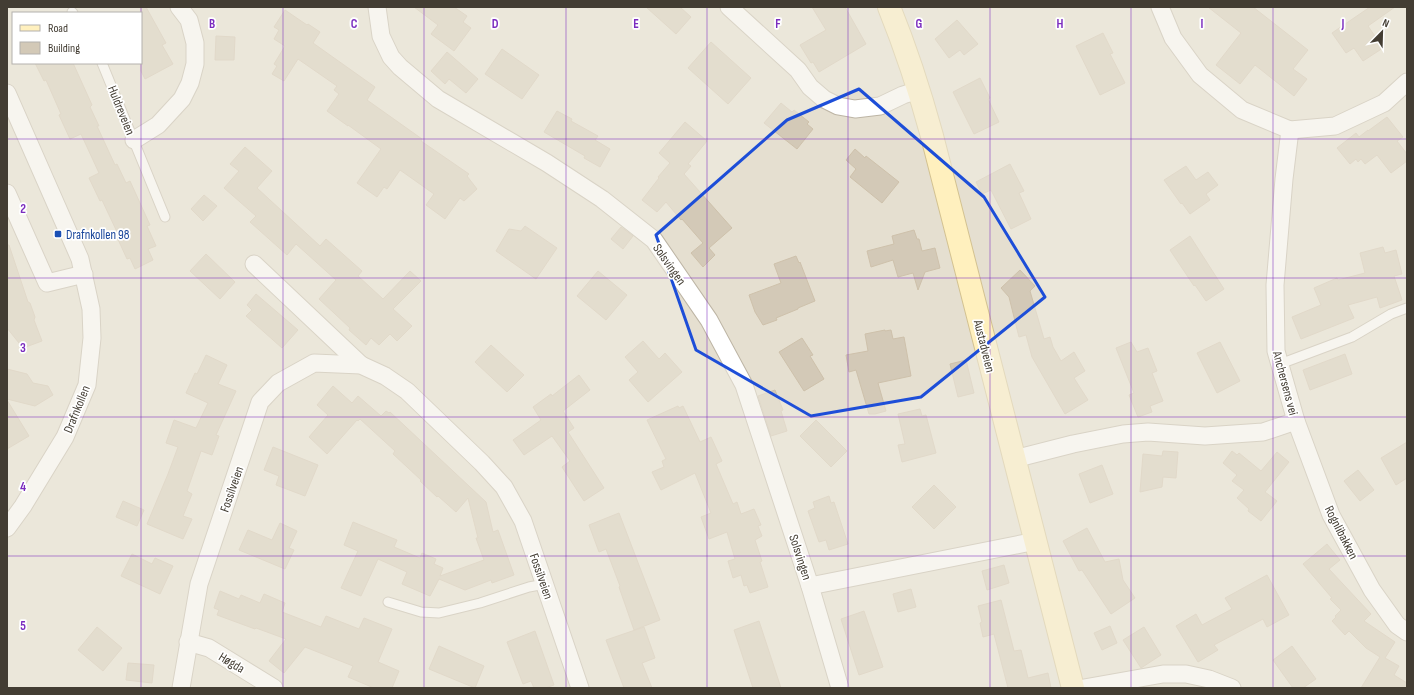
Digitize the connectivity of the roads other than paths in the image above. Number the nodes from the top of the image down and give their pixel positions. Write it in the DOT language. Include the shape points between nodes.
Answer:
graph roads {
  1 [pos="179,7"];
  2 [pos="377,7"];
  3 [pos="729,7"];
  4 [pos="889,7"];
  5 [pos="1160,7"];
  6 [pos="102,64"];
  7 [pos="1407,82"];
  8 [pos="919,90"];
  9 [pos="7,93"];
  10 [pos="1290,130"];
  11 [pos="134,140"];
  12 [pos="7,193"];
  13 [pos="165,217"];
  14 [pos="254,264"];
  15 [pos="84,274"];
  16 [pos="1407,308"];
  17 [pos="1280,364"];
  18 [pos="361,365"];
  19 [pos="1296,421"];
  20 [pos="1014,459"];
  21 [pos="7,528"];
  22 [pos="1036,541"];
  23 [pos="544,584"];
  24 [pos="810,586"];
  25 [pos="388,602"];
  26 [pos="1407,632"];
  27 [pos="188,642"];
  28 [pos="181,688"];
  29 [pos="274,688"];
  30 [pos="580,688"];
  31 [pos="840,688"];
  32 [pos="1073,688"];
  33 [pos="1084,688"];
  34 [pos="1232,688"];
  1 -- 11 [label="street, Huldreveien" via="189,20 195,43 195,64 190,83 182,99 158,125"];
  2 -- 24 [label="street, Solsvingen" via="381,36 391,57 400,67 438,98 602,199 654,240 709,320 744,385"];
  3 -- 8 [label="street" via="798,70 810,87 824,99 838,106 855,109 880,106"];
  4 -- 8 [label="main road, Austadveien"];
  5 -- 10 [label="street" via="1173,38 1200,75 1242,110"];
  6 -- 11 [label="lane, Huldreveien"];
  7 -- 10 [label="street" via="1384,103 1335,126"];
  8 -- 20 [label="main road, Austadveien"];
  9 -- 15 [label="street, Drafnkollen" via="80,259"];
  10 -- 17 [label="street, Anchersens vei" via="1275,285 1276,351"];
  11 -- 13 [label="lane"];
  12 -- 15 [label="street" via="47,283"];
  14 -- 18 [label="street, Fossilveien"];
  15 -- 21 [label="street, Drafnkollen" via="91,309 92,338 87,385 65,437"];
  16 -- 17 [label="lane" via="1352,336"];
  17 -- 19 [label="street, Anchersens vei"];
  18 -- 23 [label="street, Fossilveien" via="385,376 407,391 504,487 523,521"];
  18 -- 27 [label="street, Fossilveien" via="314,363 278,383 260,402 199,584"];
  19 -- 20 [label="street, Anchersens vei" via="1263,432 1205,436 1148,432 1123,434"];
  19 -- 26 [label="street, Rognlibakken" via="1331,516 1372,590 1398,625"];
  20 -- 22 [label="main road, Austadveien"];
  22 -- 24 [label="street, Solsvingen"];
  22 -- 32 [label="main road, Austadveien"];
  23 -- 25 [label="lane" via="439,613 421,612"];
  23 -- 30 [label="street, Fossilveien"];
  24 -- 31 [label="street, Solsvingen"];
  27 -- 28 [label="street, Fossilveien"];
  27 -- 29 [label="street, Høgda" via="209,648"];
  33 -- 34 [label="street" via="1163,674 1186,674"];
}
